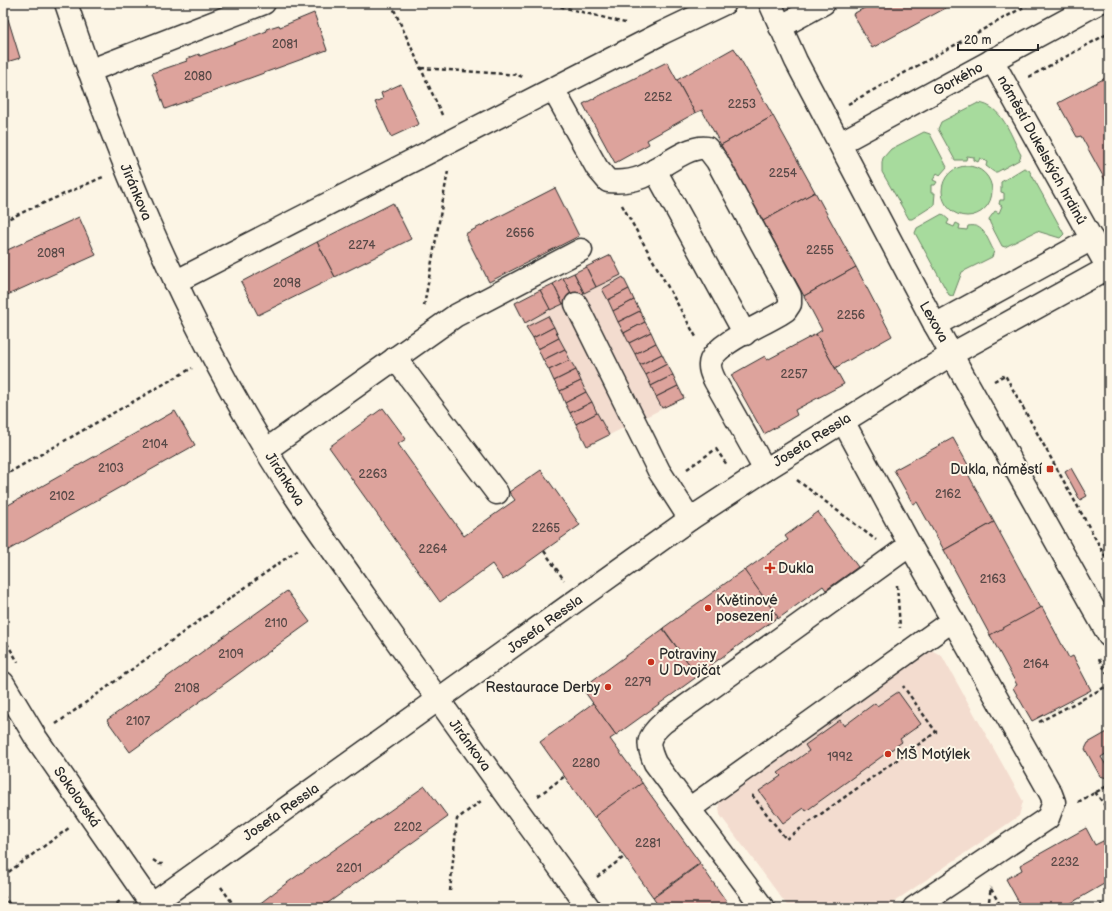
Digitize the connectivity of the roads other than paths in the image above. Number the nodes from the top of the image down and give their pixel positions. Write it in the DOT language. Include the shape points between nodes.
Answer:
graph roads {
  1 [pos="66,3"];
  2 [pos="264,3"];
  3 [pos="725,3"];
  4 [pos="770,3"];
  5 [pos="824,3"];
  6 [pos="1098,3"];
  7 [pos="1102,3"];
  8 [pos="1109,15"];
  9 [pos="780,27"];
  10 [pos="992,60"];
  11 [pos="89,71"];
  12 [pos="551,90"];
  13 [pos="840,143"];
  14 [pos="655,170"];
  15 [pos="1092,239"];
  16 [pos="581,250"];
  17 [pos="1108,269"];
  18 [pos="175,282"];
  19 [pos="576,304"];
  20 [pos="935,325"];
  21 [pos="745,334"];
  22 [pos="952,354"];
  23 [pos="396,358"];
  24 [pos="843,421"];
  25 [pos="266,450"];
  26 [pos="765,470"];
  27 [pos="497,493"];
  28 [pos="690,519"];
  29 [pos="903,550"];
  30 [pos="953,620"];
  31 [pos="1109,636"];
  32 [pos="3,683"];
  33 [pos="438,701"];
  34 [pos="689,809"];
  35 [pos="583,900"];
  36 [pos="151,907"];
  37 [pos="763,908"];
  38 [pos="914,908"];
  1 -- 11 [label="street, Jiránkova"];
  2 -- 11 [label="street"];
  3 -- 12 [label="street"];
  4 -- 9 [label="street, Lexova"];
  5 -- 9 [label="street"];
  6 -- 10 [label="street, Gorkého"];
  7 -- 8 [label="street"];
  9 -- 13 [label="street, Lexova"];
  10 -- 13 [label="street, Gorkého"];
  10 -- 15 [label="street, náměstí Dukelských hrdinů"];
  11 -- 18 [label="street, Jiránkova" via="125,168"];
  12 -- 14 [label="street" via="597,168 608,181 633,180"];
  12 -- 18 [label="street"];
  13 -- 20 [label="street, Lexova"];
  14 -- 21 [label="street"];
  14 -- 21 [label="street" via="701,147 707,148 717,161 790,296 790,304 786,310"];
  15 -- 17 [label="street, náměstí Dukelských hrdinů"];
  15 -- 20 [label="street, náměstí Dukelských hrdinů"];
  16 -- 23 [label="street" via="455,316"];
  17 -- 22 [label="street, náměstí Dukelských hrdinů"];
  18 -- 25 [label="street, Jiránkova"];
  19 -- 28 [label="street" via="667,482"];
  20 -- 22 [label="street, Lexova"];
  21 -- 26 [label="street" via="722,346 710,361 711,370"];
  22 -- 24 [label="street, Josefa Ressla"];
  22 -- 31 [label="street, Lexova"];
  23 -- 25 [label="street"];
  23 -- 27 [label="street"];
  24 -- 26 [label="street, Josefa Ressla"];
  24 -- 29 [label="street"];
  25 -- 33 [label="street, Jiránkova"];
  26 -- 28 [label="street, Josefa Ressla"];
  28 -- 33 [label="street, Josefa Ressla"];
  29 -- 30 [label="street"];
  29 -- 34 [label="street" via="654,731 649,740 650,751"];
  30 -- 34 [label="street"];
  30 -- 38 [label="street" via="1052,794 1054,802 1048,818"];
  32 -- 36 [label="street, Sokolovská" via="36,738"];
  33 -- 35 [label="street, Jiránkova"];
  33 -- 36 [label="street, Josefa Ressla"];
  34 -- 37 [label="street"];
}
